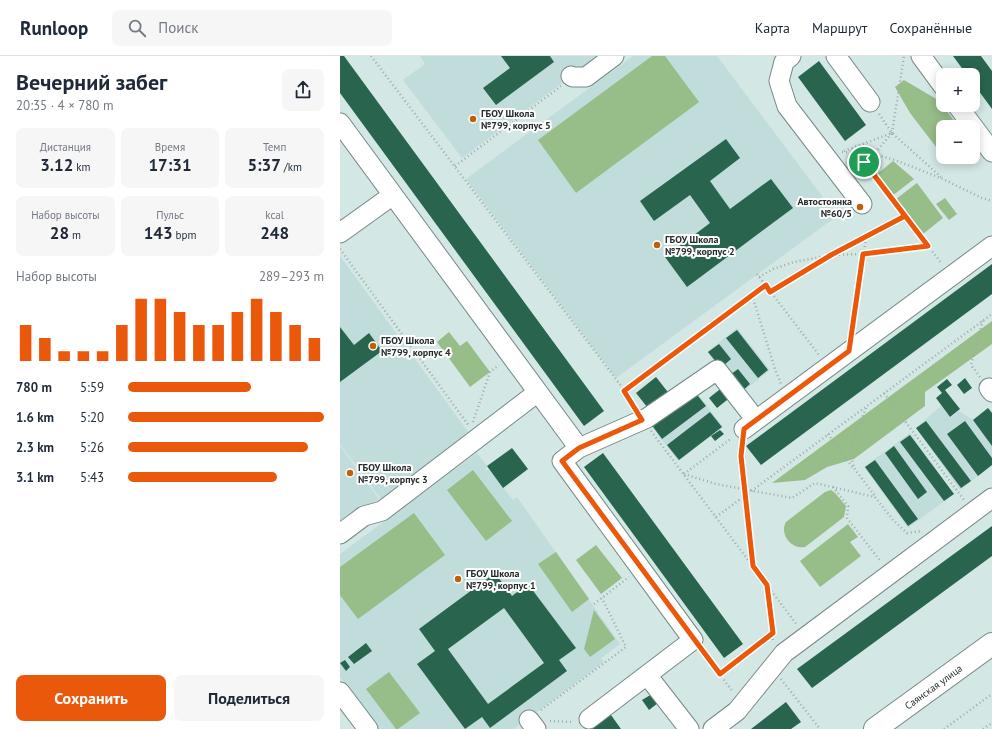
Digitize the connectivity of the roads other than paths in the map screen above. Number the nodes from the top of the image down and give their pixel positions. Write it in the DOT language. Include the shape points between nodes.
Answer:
graph roads {
  1 [pos="614,56"];
  2 [pos="836,56"];
  3 [pos="921,56"];
  4 [pos="785,58"];
  5 [pos="572,76"];
  6 [pos="936,76"];
  7 [pos="870,102"];
  8 [pos="962,112"];
  9 [pos="340,122"];
  10 [pos="992,152"];
  11 [pos="393,195"];
  12 [pos="862,204"];
  13 [pos="340,233"];
  14 [pos="992,246"];
  15 [pos="538,392"];
  16 [pos="579,448"];
  17 [pos="992,498"];
  18 [pos="340,534"];
  19 [pos="992,644"];
  20 [pos="647,675"];
  21 [pos="340,692"];
  22 [pos="589,719"];
  23 [pos="368,729"];
  24 [pos="689,729"];
  25 [pos="713,729"];
  26 [pos="875,729"];
  1 -- 5 [label="lane" via="586,77"];
  2 -- 7 [label="lane"];
  3 -- 6 [label="lane"];
  4 -- 12 [label="lane" via="779,81 787,106"];
  8 -- 10 [label="lane"];
  9 -- 11 [label="lane"];
  11 -- 13 [label="lane"];
  11 -- 15 [label="lane"];
  14 -- 16 [label="lane" via="750,424 717,370 642,420"];
  15 -- 16 [label="lane"];
  15 -- 18 [label="lane" via="382,511 363,514"];
  16 -- 20 [label="lane" via="562,461 693,640"];
  17 -- 25 [label="lane" via="784,653 737,711"];
  19 -- 26 [label="main road, Саянская улица"];
  20 -- 22 [label="lane"];
  20 -- 24 [label="lane"];
  21 -- 23 [label="lane"];
}
